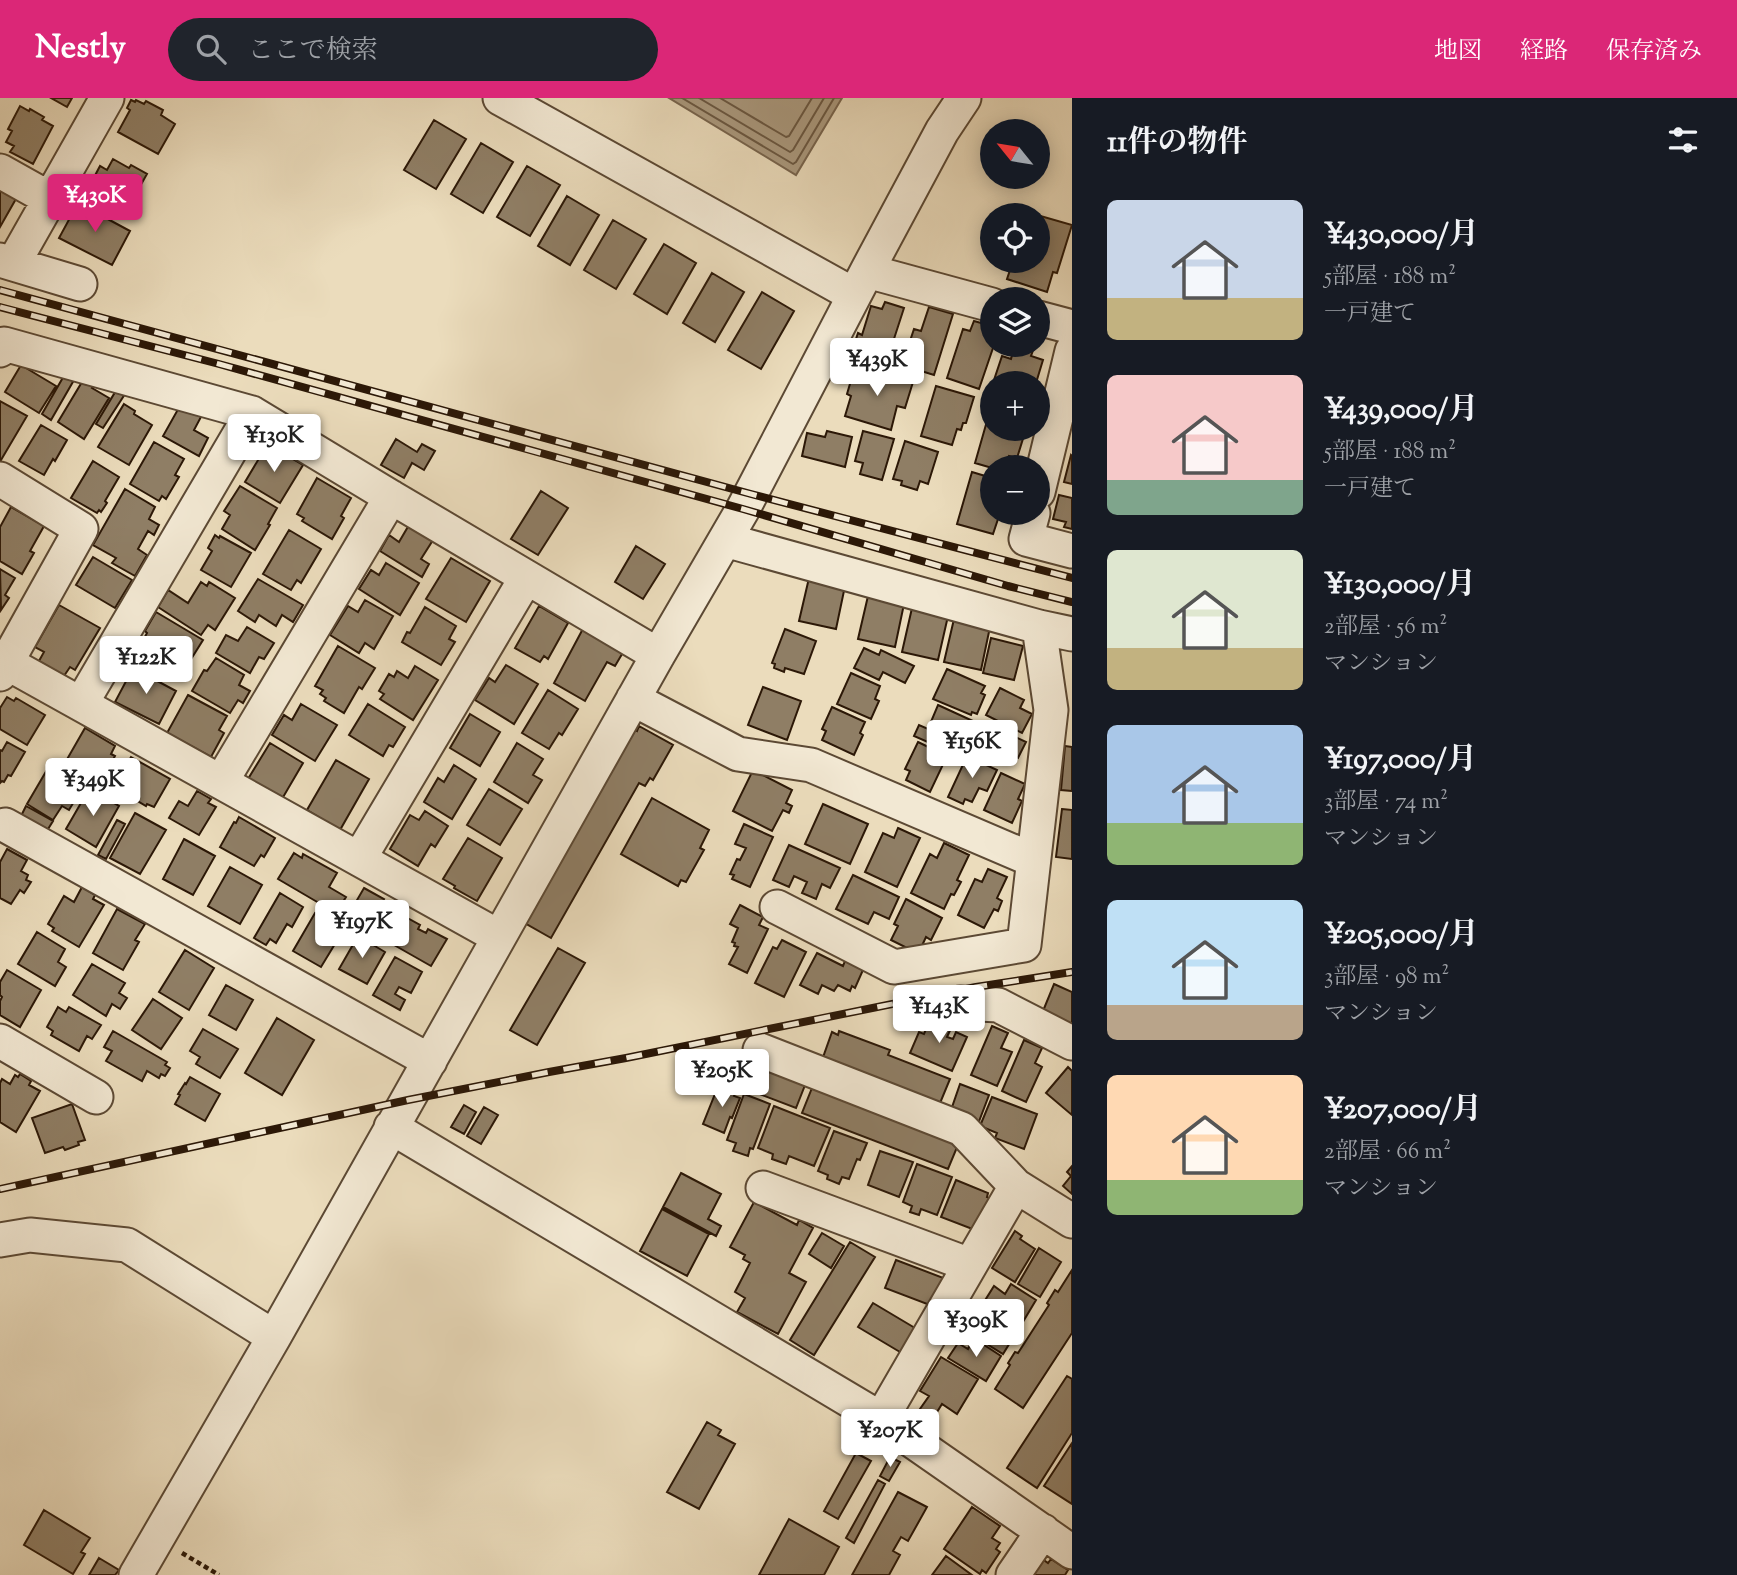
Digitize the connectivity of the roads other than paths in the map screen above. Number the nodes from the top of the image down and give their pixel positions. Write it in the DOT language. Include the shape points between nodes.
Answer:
graph roads {
  1 [pos="107,98"];
  2 [pos="500,98"];
  3 [pos="964,98"];
  4 [pos="0,171"];
  5 [pos="50,199"];
  6 [pos="7,262"];
  7 [pos="860,283"];
  8 [pos="80,284"];
  9 [pos="980,303"];
  10 [pos="1050,321"];
  11 [pos="1072,327"];
  12 [pos="0,350"];
  13 [pos="1072,351"];
  14 [pos="252,413"];
  15 [pos="1047,455"];
  16 [pos="0,479"];
  17 [pos="391,498"];
  18 [pos="1029,525"];
  19 [pos="725,540"];
  20 [pos="1072,551"];
  21 [pos="526,578"];
  22 [pos="1039,626"];
  23 [pos="1072,634"];
  24 [pos="658,654"];
  25 [pos="4,668"];
  26 [pos="633,699"];
  27 [pos="81,704"];
  28 [pos="221,782"];
  29 [pos="5,825"];
  30 [pos="359,859"];
  31 [pos="1034,860"];
  32 [pos="777,906"];
  33 [pos="499,937"];
  34 [pos="960,1003"];
  35 [pos="0,1041"];
  36 [pos="1072,1043"];
  37 [pos="760,1049"];
  38 [pos="430,1061"];
  39 [pos="96,1097"];
  40 [pos="391,1127"];
  41 [pos="1016,1186"];
  42 [pos="764,1188"];
  43 [pos="1072,1221"];
  44 [pos="0,1240"];
  45 [pos="970,1265"];
  46 [pos="274,1337"];
  47 [pos="881,1419"];
  48 [pos="1043,1531"];
  49 [pos="1072,1552"];
  50 [pos="136,1575"];
  51 [pos="1013,1575"];
  1 -- 5 [label="street"];
  2 -- 7 [label="street"];
  3 -- 7 [label="street"];
  4 -- 5 [label="street"];
  5 -- 6 [label="street"];
  6 -- 8 [label="street"];
  7 -- 9 [label="street"];
  7 -- 19 [label="street"];
  10 -- 11 [label="street"];
  12 -- 14 [label="street" via="4,344"];
  13 -- 15 [label="street"];
  14 -- 17 [label="street"];
  14 -- 27 [label="street"];
  16 -- 25 [label="street" via="81,529"];
  17 -- 21 [label="street"];
  17 -- 28 [label="street"];
  18 -- 20 [label="street" via="1026,539"];
  19 -- 22 [label="street"];
  19 -- 24 [label="street"];
  21 -- 24 [label="street"];
  21 -- 30 [label="street"];
  22 -- 23 [label="street"];
  22 -- 31 [label="street" via="1051,710"];
  24 -- 26 [label="street"];
  25 -- 27 [label="street"];
  26 -- 31 [label="street" via="738,754 811,765"];
  26 -- 33 [label="street"];
  27 -- 28 [label="street"];
  28 -- 30 [label="street"];
  29 -- 38 [label="street"];
  30 -- 33 [label="street"];
  31 -- 32 [label="street" via="1024,945 894,967"];
  33 -- 38 [label="street"];
  34 -- 36 [label="street" via="998,1004"];
  35 -- 39 [label="street"];
  37 -- 41 [label="street" via="962,1129"];
  38 -- 40 [label="street"];
  40 -- 46 [label="street"];
  40 -- 47 [label="street"];
  41 -- 43 [label="street"];
  41 -- 45 [label="street"];
  42 -- 45 [label="street"];
  44 -- 46 [label="street" via="30,1235 127,1245"];
  45 -- 47 [label="street"];
  46 -- 50 [label="street"];
  47 -- 48 [label="street"];
  48 -- 49 [label="street"];
  48 -- 51 [label="street"];
}
